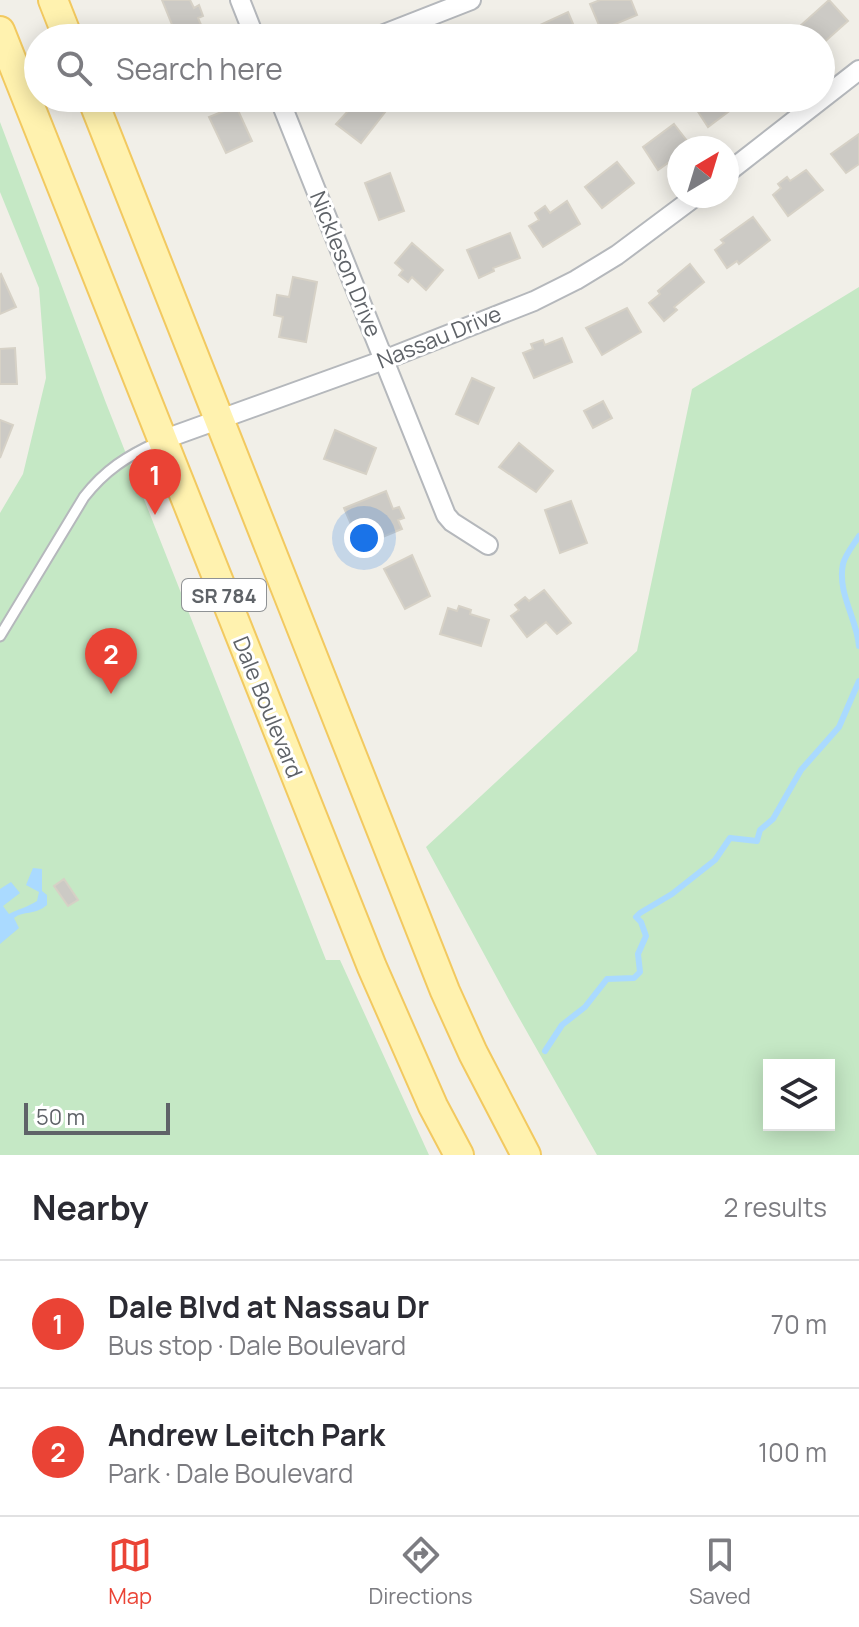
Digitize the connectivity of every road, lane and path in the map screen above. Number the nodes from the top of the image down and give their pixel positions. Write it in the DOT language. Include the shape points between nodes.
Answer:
graph roads {
  1 [pos="53,0"];
  2 [pos="240,0"];
  3 [pos="471,0"];
  4 [pos="62,24"];
  5 [pos="249,24"];
  6 [pos="410,24"];
  7 [pos="0,31"];
  8 [pos="859,70"];
  9 [pos="835,89"];
  10 [pos="24,92"];
  11 [pos="32,112"];
  12 [pos="97,112"];
  13 [pos="285,112"];
  14 [pos="805,112"];
  15 [pos="739,164"];
  16 [pos="680,208"];
  17 [pos="384,360"];
  18 [pos="218,419"];
  19 [pos="162,440"];
  20 [pos="488,545"];
  21 [pos="0,636"];
  22 [pos="459,1155"];
  23 [pos="526,1155"];
  1 -- 4 [label="main road"];
  2 -- 5 [label="street"];
  3 -- 6 [label="street"];
  7 -- 10 [label="main road, Dale Boulevard / SR 784"];
  8 -- 9 [label="street"];
  11 -- 19 [label="main road, Dale Boulevard / SR 784"];
  12 -- 18 [label="main road, SR 784"];
  13 -- 17 [label="street, Nickleson Drive"];
  14 -- 15 [label="street"];
  16 -- 17 [label="street, Nassau Drive" via="576,280"];
  17 -- 18 [label="street, Nassau Drive"];
  17 -- 20 [label="street, Nickleson Drive" via="446,515"];
  18 -- 19 [label="street, Nassau Drive"];
  18 -- 23 [label="main road, SR 784" via="445,991"];
  19 -- 21 [label="lane" via="122,460 98,480"];
  19 -- 22 [label="main road, Dale Boulevard / SR 784" via="372,967"];
}
